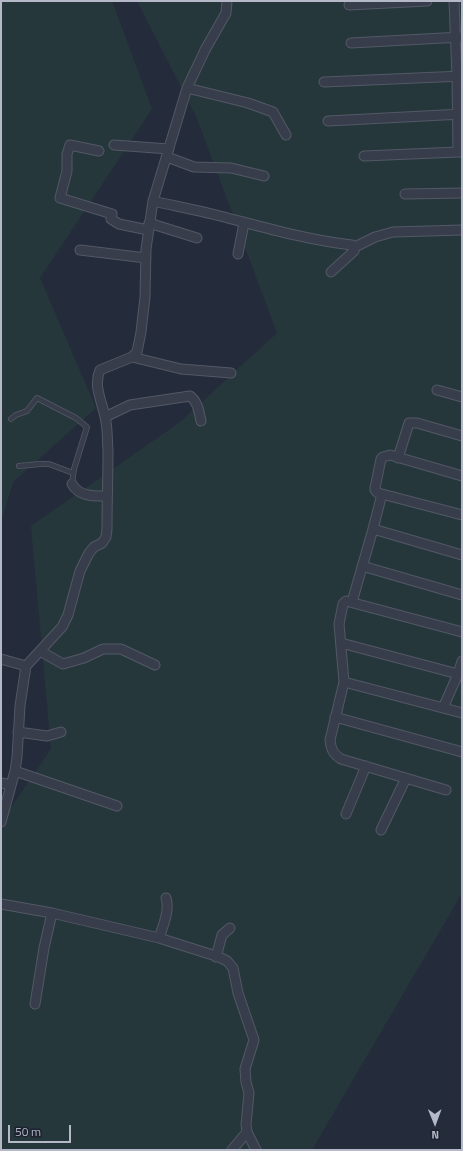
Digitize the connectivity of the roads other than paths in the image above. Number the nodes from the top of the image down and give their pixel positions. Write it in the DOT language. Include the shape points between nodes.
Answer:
graph roads {
  1 [pos="226,1"];
  2 [pos="427,1"];
  3 [pos="454,1"];
  4 [pos="349,5"];
  5 [pos="459,37"];
  6 [pos="351,43"];
  7 [pos="460,76"];
  8 [pos="324,82"];
  9 [pos="187,88"];
  10 [pos="460,115"];
  11 [pos="328,121"];
  12 [pos="286,135"];
  13 [pos="114,145"];
  14 [pos="98,151"];
  15 [pos="460,152"];
  16 [pos="168,153"];
  17 [pos="364,156"];
  18 [pos="264,176"];
  19 [pos="462,193"];
  20 [pos="405,194"];
  21 [pos="153,201"];
  22 [pos="244,223"];
  23 [pos="149,226"];
  24 [pos="462,230"];
  25 [pos="197,238"];
  26 [pos="353,248"];
  27 [pos="80,250"];
  28 [pos="238,254"];
  29 [pos="146,258"];
  30 [pos="331,272"];
  31 [pos="132,357"];
  32 [pos="230,374"];
  33 [pos="437,390"];
  34 [pos="462,397"];
  35 [pos="105,417"];
  36 [pos="11,419"];
  37 [pos="202,421"];
  38 [pos="462,436"];
  39 [pos="398,458"];
  40 [pos="19,466"];
  41 [pos="73,472"];
  42 [pos="462,476"];
  43 [pos="72,484"];
  44 [pos="382,494"];
  45 [pos="107,496"];
  46 [pos="462,515"];
  47 [pos="373,529"];
  48 [pos="462,555"];
  49 [pos="362,566"];
  50 [pos="462,595"];
  51 [pos="352,602"];
  52 [pos="462,632"];
  53 [pos="341,643"];
  54 [pos="40,651"];
  55 [pos="1,659"];
  56 [pos="462,661"];
  57 [pos="155,665"];
  58 [pos="26,666"];
  59 [pos="458,674"];
  60 [pos="344,682"];
  61 [pos="443,708"];
  62 [pos="462,713"];
  63 [pos="335,717"];
  64 [pos="18,732"];
  65 [pos="61,732"];
  66 [pos="462,752"];
  67 [pos="366,766"];
  68 [pos="15,771"];
  69 [pos="406,778"];
  70 [pos="1,783"];
  71 [pos="12,785"];
  72 [pos="446,790"];
  73 [pos="117,806"];
  74 [pos="346,814"];
  75 [pos="1,822"];
  76 [pos="381,830"];
  77 [pos="166,898"];
  78 [pos="1,904"];
  79 [pos="52,913"];
  80 [pos="230,928"];
  81 [pos="159,938"];
  82 [pos="216,957"];
  83 [pos="35,1004"];
  84 [pos="247,1132"];
  85 [pos="232,1150"];
  86 [pos="256,1150"];
  1 -- 9 [label="street" via="226,13 204,50"];
  2 -- 4 [label="street"];
  3 -- 5 [label="street"];
  5 -- 6 [label="street"];
  5 -- 7 [label="street"];
  7 -- 8 [label="street"];
  7 -- 10 [label="street"];
  9 -- 12 [label="street" via="273,112"];
  9 -- 16 [label="street"];
  10 -- 11 [label="street"];
  10 -- 15 [label="street"];
  13 -- 16 [label="street"];
  14 -- 23 [label="street" via="70,145 60,198 112,214 111,219 119,224"];
  15 -- 17 [label="street"];
  16 -- 18 [label="street" via="194,167 231,168"];
  16 -- 21 [label="street"];
  19 -- 20 [label="street"];
  21 -- 22 [label="street"];
  21 -- 23 [label="street"];
  22 -- 26 [label="street" via="331,243 352,245"];
  22 -- 28 [label="street"];
  23 -- 25 [label="street"];
  23 -- 29 [label="street"];
  24 -- 26 [label="street" via="393,232 375,237"];
  26 -- 30 [label="street" via="354,251"];
  27 -- 29 [label="street"];
  29 -- 31 [label="street" via="141,332 136,352"];
  31 -- 32 [label="street" via="181,369"];
  31 -- 35 [label="street" via="100,370 97,376 97,387"];
  33 -- 34 [label="street"];
  35 -- 37 [label="street" via="130,405 190,396 197,403"];
  35 -- 45 [label="street"];
  36 -- 41 [label="lane" via="27,411 37,398 76,418 87,427"];
  38 -- 39 [label="street" via="409,423"];
  39 -- 42 [label="street"];
  39 -- 44 [label="street" via="386,455 381,459 375,490"];
  40 -- 41 [label="lane" via="49,464"];
  41 -- 43 [label="lane"];
  43 -- 45 [label="street" via="75,489 90,496"];
  44 -- 46 [label="street"];
  44 -- 47 [label="street"];
  45 -- 54 [label="street" via="106,537 89,553 80,571 68,615 62,627"];
  47 -- 48 [label="street"];
  47 -- 49 [label="street"];
  49 -- 50 [label="street"];
  49 -- 51 [label="street"];
  51 -- 52 [label="street"];
  51 -- 53 [label="street" via="346,601 343,604 339,624"];
  53 -- 59 [label="street"];
  53 -- 60 [label="street"];
  54 -- 57 [label="street" via="63,664 103,649 121,650"];
  54 -- 58 [label="street"];
  55 -- 58 [label="street"];
  56 -- 59 [label="street"];
  58 -- 64 [label="street"];
  59 -- 61 [label="street"];
  60 -- 61 [label="street"];
  60 -- 63 [label="street"];
  61 -- 62 [label="street"];
  63 -- 66 [label="street"];
  63 -- 67 [label="street" via="330,740 335,755 340,759"];
  64 -- 65 [label="street" via="47,736"];
  64 -- 68 [label="street"];
  67 -- 69 [label="street"];
  67 -- 74 [label="street"];
  68 -- 71 [label="street"];
  68 -- 73 [label="street"];
  69 -- 72 [label="street"];
  69 -- 76 [label="street"];
  70 -- 71 [label="street"];
  71 -- 75 [label="street"];
  77 -- 81 [label="street" via="167,910"];
  78 -- 79 [label="street"];
  79 -- 81 [label="street"];
  79 -- 83 [label="street"];
  80 -- 82 [label="street" via="220,932"];
  81 -- 82 [label="street"];
  82 -- 84 [label="street" via="227,961 233,968 240,1000 254,1040 245,1069 249,1093"];
  84 -- 85 [label="street"];
  84 -- 86 [label="street"];
}
